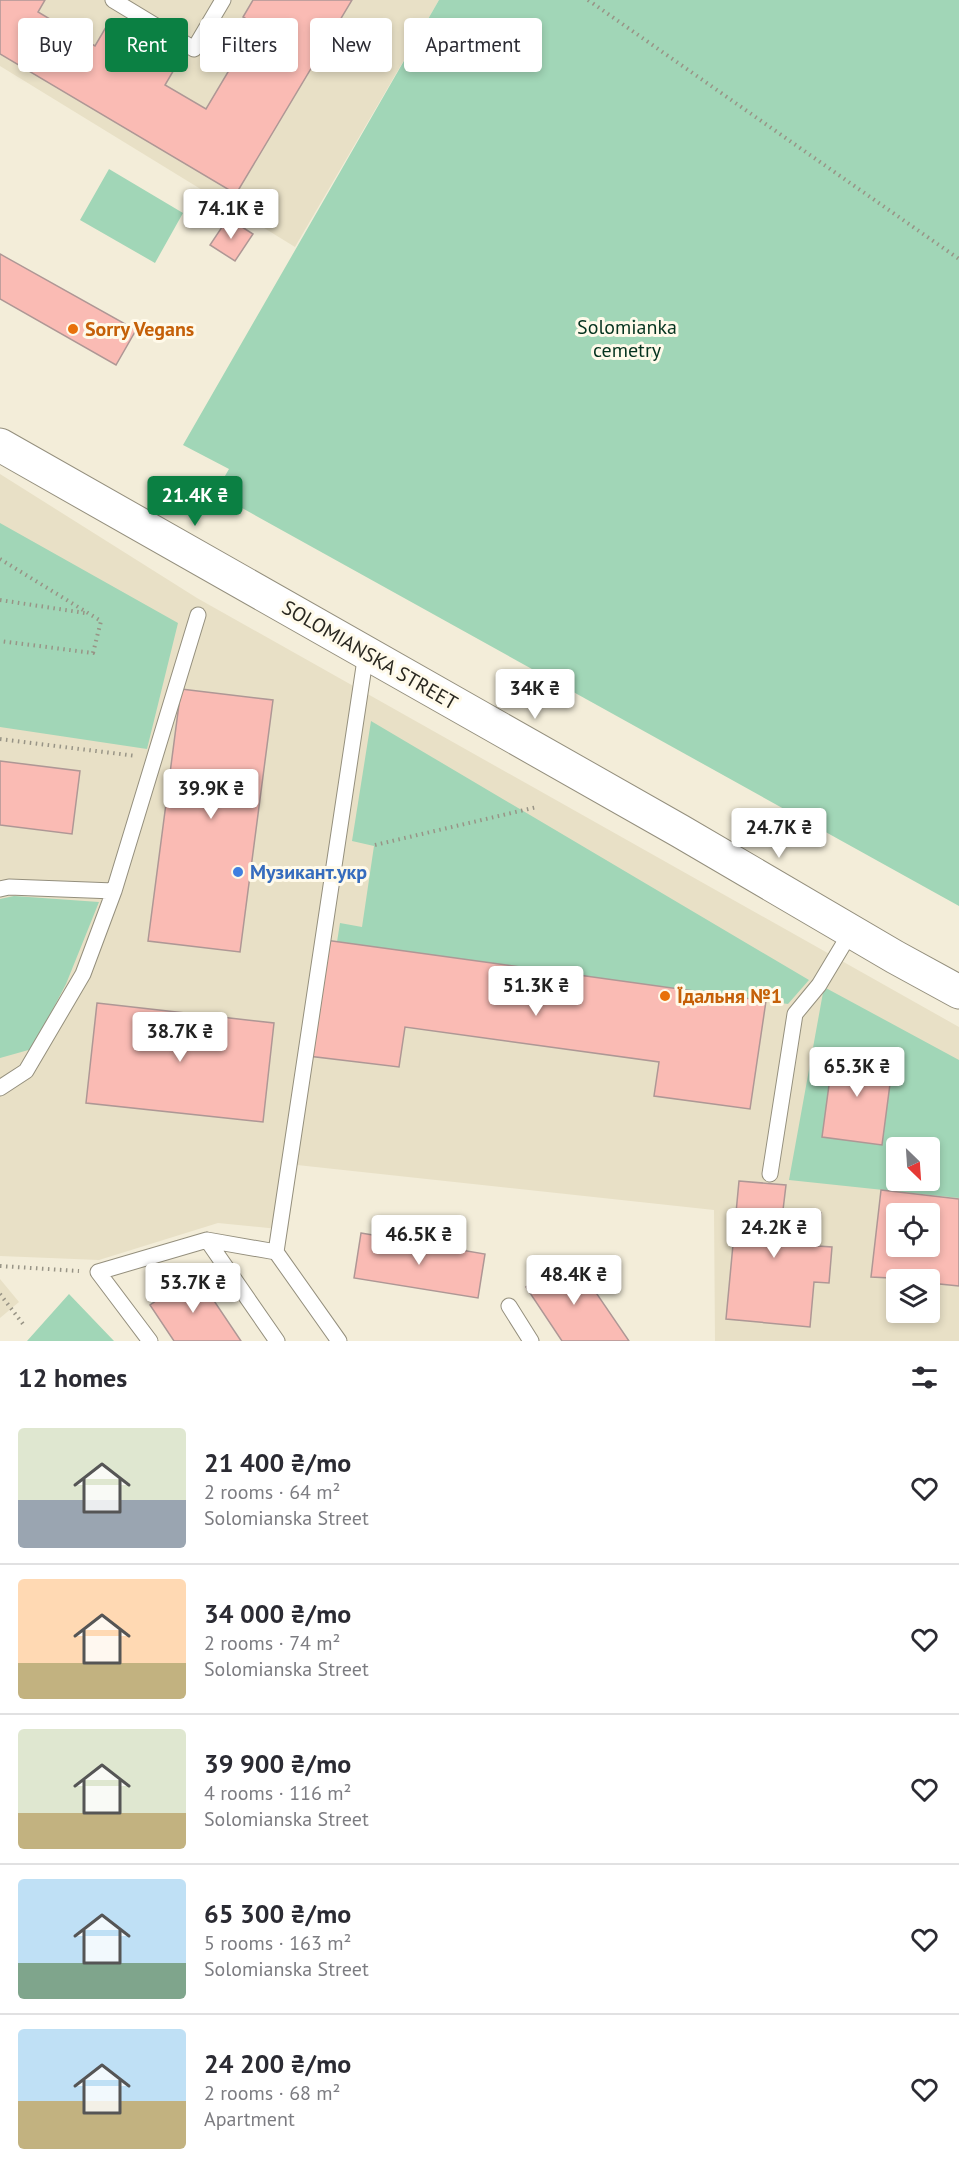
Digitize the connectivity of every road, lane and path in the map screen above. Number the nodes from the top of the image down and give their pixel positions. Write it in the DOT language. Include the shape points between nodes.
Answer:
graph roads {
  1 [pos="113,0"];
  2 [pos="223,0"];
  3 [pos="588,0"];
  4 [pos="959,259"];
  5 [pos="0,445"];
  6 [pos="0,559"];
  7 [pos="0,600"];
  8 [pos="89,614"];
  9 [pos="198,615"];
  10 [pos="0,641"];
  11 [pos="366,653"];
  12 [pos="0,739"];
  13 [pos="155,758"];
  14 [pos="537,807"];
  15 [pos="375,845"];
  16 [pos="0,889"];
  17 [pos="114,891"];
  18 [pos="852,930"];
  19 [pos="959,992"];
  20 [pos="0,1088"];
  21 [pos="770,1174"];
  22 [pos="207,1240"];
  23 [pos="276,1252"];
  24 [pos="0,1266"];
  25 [pos="98,1272"];
  26 [pos="0,1294"];
  27 [pos="509,1306"];
  28 [pos="23,1324"];
  29 [pos="150,1341"];
  30 [pos="277,1341"];
  31 [pos="339,1341"];
  32 [pos="531,1341"];
  1 -- 2 [label="lane" via="194,49"];
  3 -- 4 [label="path"];
  5 -- 11 [label="main road, SOLOMIANSKA STREET"];
  6 -- 8 [label="path"];
  7 -- 8 [label="path"];
  8 -- 10 [label="path" via="101,621 93,654"];
  9 -- 13 [label="lane"];
  11 -- 18 [label="main road, SOLOMIANSKA STREET"];
  11 -- 23 [label="lane"];
  12 -- 13 [label="path"];
  13 -- 17 [label="lane"];
  14 -- 15 [label="path"];
  16 -- 17 [label="lane"];
  17 -- 20 [label="lane" via="83,974 26,1071"];
  18 -- 19 [label="main road, SOLOMIANSKA STREET"];
  18 -- 21 [label="lane" via="819,985 795,1014"];
  22 -- 23 [label="lane"];
  22 -- 25 [label="lane"];
  22 -- 30 [label="lane"];
  23 -- 31 [label="lane"];
  24 -- 25 [label="path"];
  25 -- 29 [label="lane"];
  26 -- 28 [label="path"];
  27 -- 32 [label="lane"];
}
